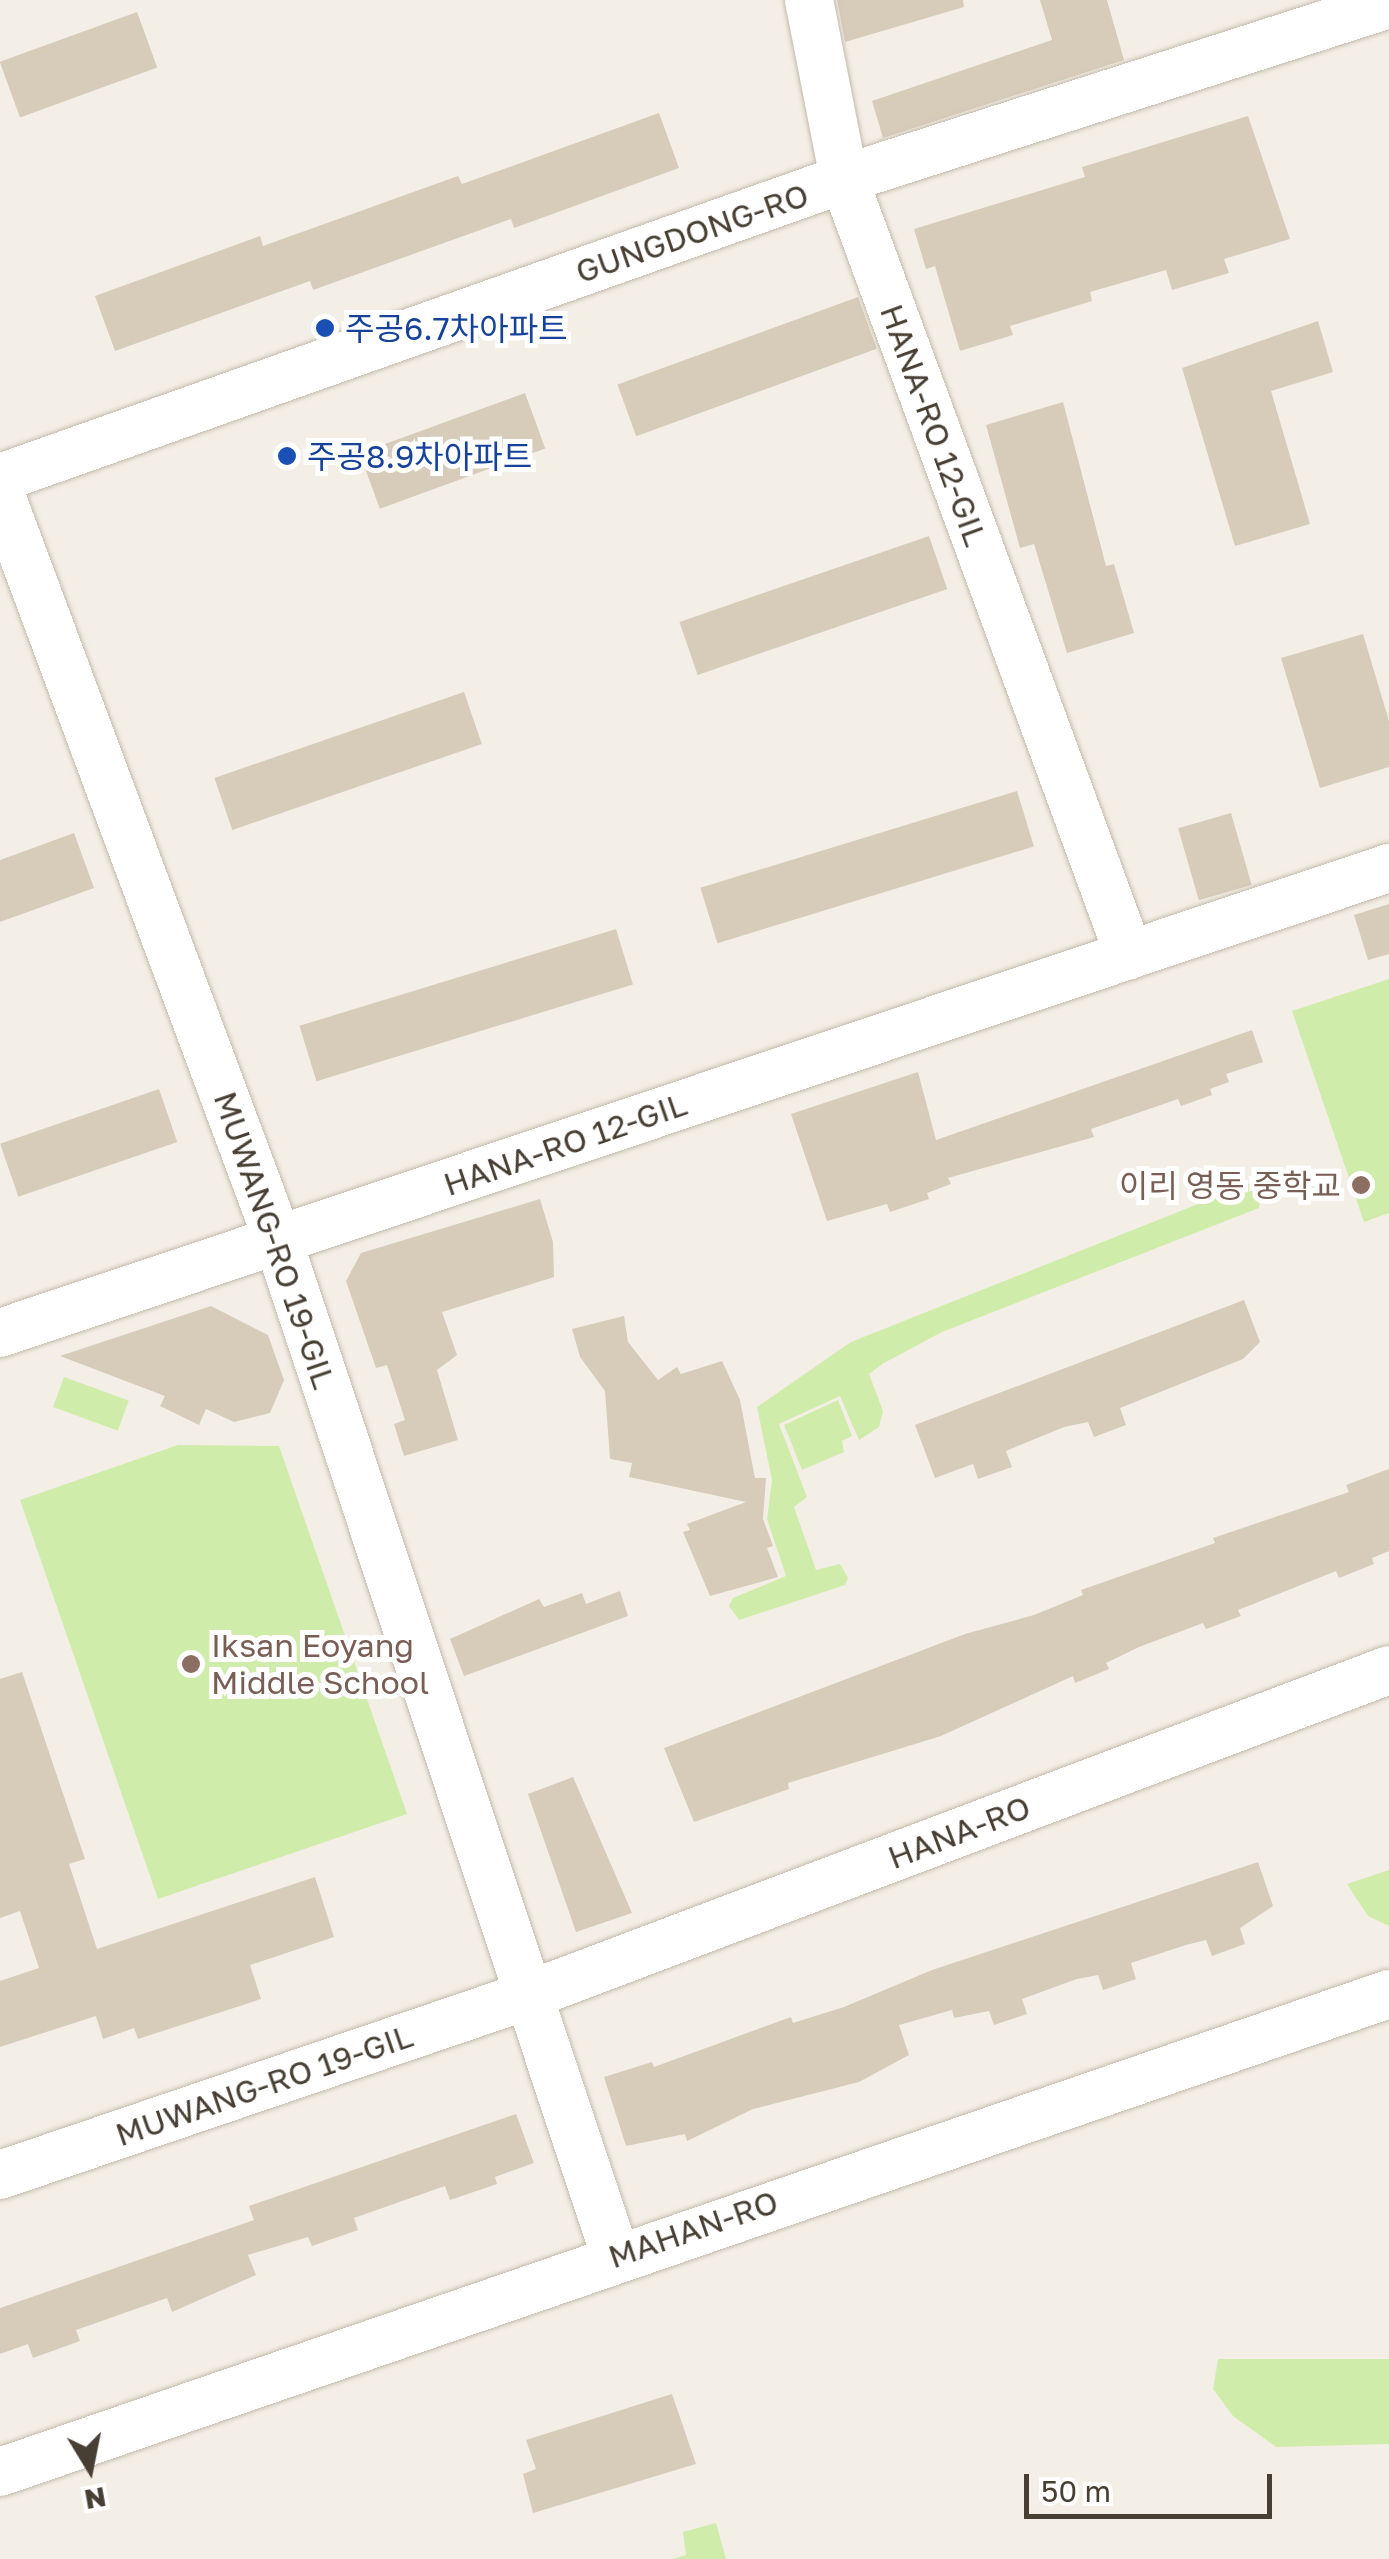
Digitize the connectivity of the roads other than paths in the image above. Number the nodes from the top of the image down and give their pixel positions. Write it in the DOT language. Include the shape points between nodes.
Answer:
graph roads {
  1 [pos="809,0"];
  2 [pos="1322,0"];
  3 [pos="1389,4"];
  4 [pos="1389,40"];
  5 [pos="1268,43"];
  6 [pos="844,179"];
  7 [pos="0,478"];
  8 [pos="0,492"];
  9 [pos="1389,868"];
  10 [pos="1129,955"];
  11 [pos="278,1240"];
  12 [pos="0,1333"];
  13 [pos="1389,1670"];
  14 [pos="1389,1994"];
  15 [pos="528,1995"];
  16 [pos="0,2175"];
  17 [pos="615,2255"];
  18 [pos="0,2472"];
  1 -- 6 [label="street, HANA-RO 12-GIL"];
  2 -- 5 [label="street"];
  3 -- 5 [label="street, GUNGDONG-RO"];
  4 -- 5 [label="street"];
  5 -- 6 [label="street, GUNGDONG-RO"];
  6 -- 7 [label="street, GUNGDONG-RO"];
  6 -- 10 [label="street, HANA-RO 12-GIL"];
  8 -- 11 [label="street, MUWANG-RO 19-GIL"];
  9 -- 10 [label="street, HANA-RO 12-GIL"];
  10 -- 11 [label="street, HANA-RO 12-GIL"];
  11 -- 12 [label="street, HANA-RO 12-GIL"];
  11 -- 15 [label="street, MUWANG-RO 19-GIL"];
  13 -- 15 [label="street, HANA-RO"];
  14 -- 17 [label="street, MAHAN-RO"];
  15 -- 16 [label="street, MUWANG-RO 19-GIL"];
  15 -- 17 [label="street, MUWANG-RO 19-GIL"];
  17 -- 18 [label="street, MAHAN-RO"];
}
